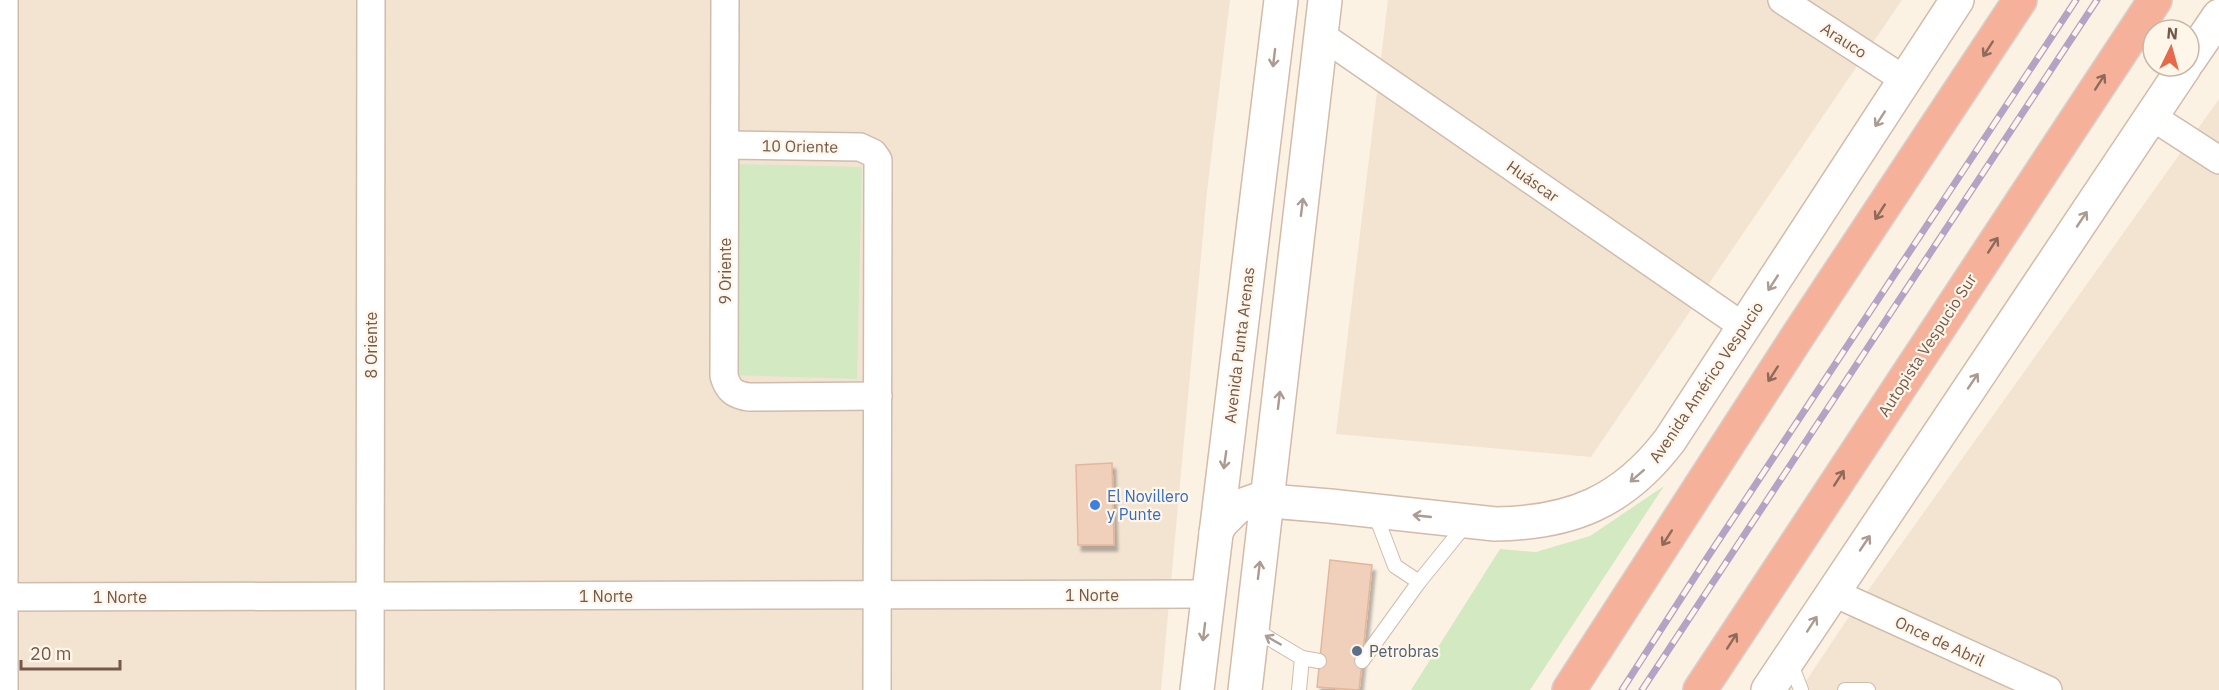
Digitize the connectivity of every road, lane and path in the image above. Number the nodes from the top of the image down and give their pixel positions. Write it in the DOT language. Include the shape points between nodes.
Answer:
graph roads {
  1 [pos="4,0"];
  2 [pos="371,0"];
  3 [pos="725,0"];
  4 [pos="1281,0"];
  5 [pos="1325,0"];
  6 [pos="1782,0"];
  7 [pos="1958,0"];
  8 [pos="2020,0"];
  9 [pos="2155,0"];
  10 [pos="2219,16"];
  11 [pos="1321,35"];
  12 [pos="2201,42"];
  13 [pos="2177,78"];
  14 [pos="1905,80"];
  15 [pos="2151,116"];
  16 [pos="2,136"];
  17 [pos="725,145"];
  18 [pos="2219,160"];
  19 [pos="1744,327"];
  20 [pos="878,396"];
  21 [pos="2,413"];
  22 [pos="1268,500"];
  23 [pos="1374,511"];
  24 [pos="1468,521"];
  25 [pos="1216,532"];
  26 [pos="1419,582"];
  27 [pos="1832,592"];
  28 [pos="1209,594"];
  29 [pos="878,595"];
  30 [pos="370,596"];
  31 [pos="4,597"];
  32 [pos="1252,628"];
  33 [pos="1302,658"];
  34 [pos="1789,658"];
  35 [pos="1319,661"];
  36 [pos="1362,661"];
  37 [pos="2014,683"];
  38 [pos="4,690"];
  39 [pos="370,690"];
  40 [pos="877,690"];
  41 [pos="1197,690"];
  42 [pos="1245,690"];
  43 [pos="1299,690"];
  44 [pos="1569,690"];
  45 [pos="1700,690"];
  46 [pos="1768,690"];
  47 [pos="1801,690"];
  48 [pos="1845,690"];
  49 [pos="1868,690"];
  50 [pos="2048,690"];
  1 -- 16 [label="street"];
  2 -- 30 [label="street, 8 Oriente"];
  3 -- 17 [label="street, 9 Oriente"];
  4 -- 25 [label="main road, Avenida Punta Arenas, one-way"];
  5 -- 11 [label="main road"];
  6 -- 14 [label="street, Arauco"];
  7 -- 14 [label="main road, Avenida Américo Vespucio"];
  8 -- 44 [label="highway, one-way"];
  45 -- 9 [label="highway, Autopista Vespucio Sur, one-way"];
  10 -- 12 [label="main road"];
  11 -- 19 [label="street, Huáscar"];
  22 -- 11 [label="main road, one-way"];
  13 -- 15 [label="main road"];
  14 -- 19 [label="main road, Avenida Américo Vespucio, one-way"];
  15 -- 18 [label="street"];
  27 -- 15 [label="main road, one-way"];
  16 -- 21 [label="street"];
  17 -- 20 [label="street, 10 Oriente" via="860,147 878,160"];
  17 -- 20 [label="street, 9 Oriente" via="726,384 739,396 748,397"];
  19 -- 24 [label="main road, Avenida Américo Vespucio, one-way" via="1670,440 1624,487 1593,505 1549,520 1522,524"];
  20 -- 29 [label="street"];
  21 -- 31 [label="street"];
  22 -- 23 [label="main road, Avenida Américo Vespucio"];
  22 -- 25 [label="main road, Avenida Américo Vespucio" via="1237,507"];
  32 -- 22 [label="main road, one-way"];
  24 -- 23 [label="main road, Avenida Américo Vespucio, one-way"];
  23 -- 26 [label="lane" via="1395,566"];
  24 -- 26 [label="lane"];
  25 -- 28 [label="main road, Avenida Punta Arenas"];
  26 -- 36 [label="lane"];
  34 -- 27 [label="main road, one-way"];
  27 -- 37 [label="street, Once de Abril"];
  28 -- 29 [label="street, 1 Norte"];
  28 -- 41 [label="main road, Avenida Punta Arenas, one-way"];
  29 -- 30 [label="street, 1 Norte"];
  29 -- 40 [label="street"];
  30 -- 31 [label="street, 1 Norte"];
  30 -- 39 [label="street, 8 Oriente"];
  31 -- 38 [label="street"];
  33 -- 32 [label="lane, one-way"];
  32 -- 42 [label="main road"];
  33 -- 35 [label="lane"];
  33 -- 43 [label="lane"];
  34 -- 46 [label="main road"];
  34 -- 47 [label="lane"];
  37 -- 50 [label="street, Once de Abril"];
  48 -- 49 [label="lane"];
}
